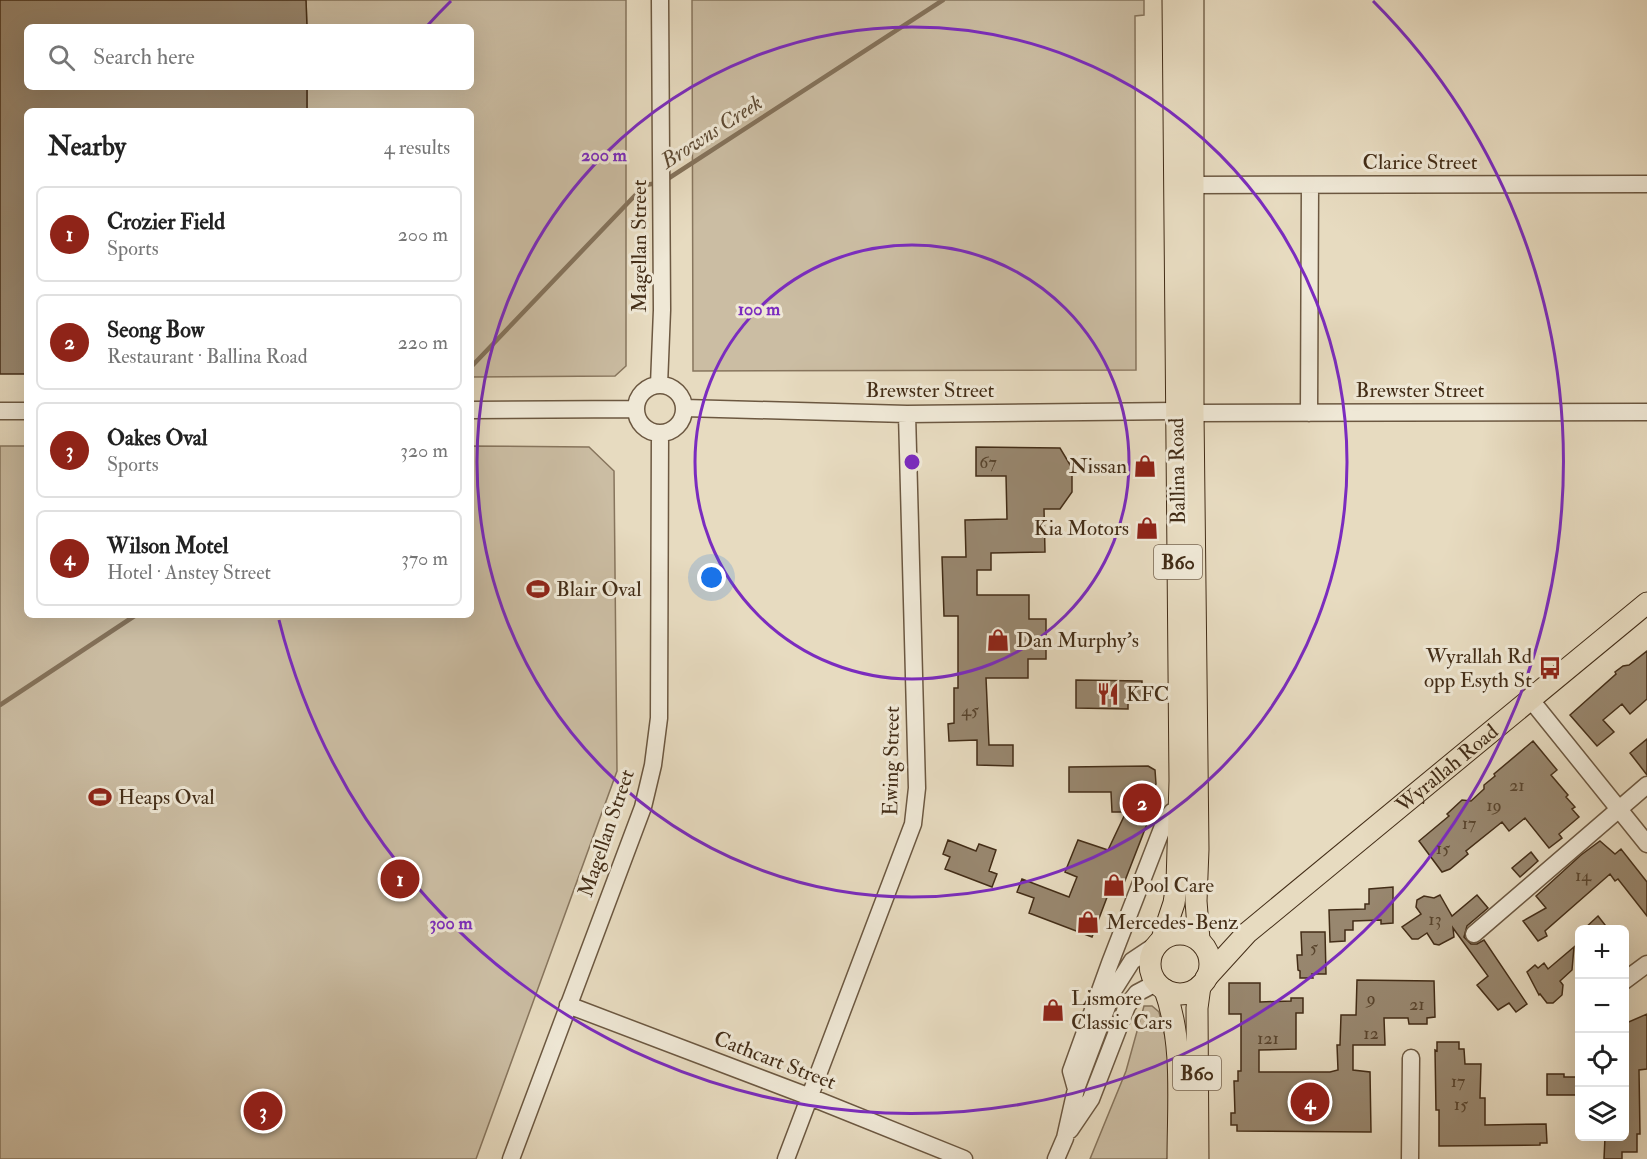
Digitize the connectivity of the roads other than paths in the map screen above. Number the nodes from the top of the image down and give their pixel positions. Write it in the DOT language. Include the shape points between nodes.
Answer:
graph roads {
  1 [pos="660,0"];
  2 [pos="1173,0"];
  3 [pos="1193,0"];
  4 [pos="1647,184"];
  5 [pos="1192,185"];
  6 [pos="1310,185"];
  7 [pos="659,385"];
  8 [pos="684,408"];
  9 [pos="636,409"];
  10 [pos="474,410"];
  11 [pos="0,411"];
  12 [pos="24,411"];
  13 [pos="1185,412"];
  14 [pos="1309,412"];
  15 [pos="1647,412"];
  16 [pos="907,414"];
  17 [pos="660,433"];
  18 [pos="1647,603"];
  19 [pos="1531,700"];
  20 [pos="1647,785"];
  21 [pos="1619,808"];
  22 [pos="1180,809"];
  23 [pos="1647,844"];
  24 [pos="1247,933"];
  25 [pos="1474,933"];
  26 [pos="1159,942"];
  27 [pos="1201,942"];
  28 [pos="1647,964"];
  29 [pos="1627,979"];
  30 [pos="1203,982"];
  31 [pos="1161,986"];
  32 [pos="568,1005"];
  33 [pos="1411,1058"];
  34 [pos="1076,1089"];
  35 [pos="810,1097"];
  36 [pos="1065,1138"];
  37 [pos="511,1159"];
  38 [pos="786,1159"];
  39 [pos="964,1159"];
  40 [pos="1056,1159"];
  41 [pos="1178,1159"];
  42 [pos="1198,1159"];
  43 [pos="1410,1159"];
  1 -- 7 [label="street, Magellan Street"];
  2 -- 13 [label="main road, Ballina Road / B60"];
  3 -- 5 [label="main road, Ballina Road / B60"];
  4 -- 6 [label="street, Clarice Street"];
  5 -- 6 [label="street, Clarice Street"];
  5 -- 13 [label="main road, Ballina Road / B60"];
  6 -- 14 [label="street"];
  7 -- 8 [label="street" via="674,390"];
  7 -- 9 [label="street" via="641,394"];
  8 -- 16 [label="street, Brewster Street"];
  8 -- 17 [label="street" via="677,426"];
  9 -- 10 [label="street"];
  9 -- 17 [label="street" via="643,426"];
  11 -- 12 [label="street"];
  13 -- 14 [label="street, Brewster Street"];
  13 -- 16 [label="street, Brewster Street"];
  13 -- 22 [label="main road, Ballina Road / B60"];
  13 -- 27 [label="main road, Ballina Road / B60" via="1196,901"];
  14 -- 15 [label="street, Brewster Street"];
  16 -- 35 [label="street, Ewing Street" via="916,808"];
  17 -- 32 [label="street, Magellan Street" via="659,718 653,765 643,807"];
  18 -- 19 [label="main road, Wyrallah Road"];
  19 -- 21 [label="street"];
  19 -- 24 [label="main road, Wyrallah Road"];
  20 -- 21 [label="street"];
  21 -- 23 [label="street"];
  21 -- 25 [label="street"];
  22 -- 26 [label="main road, Ballina Road / B60" via="1174,903"];
  22 -- 34 [label="street" via="1165,821 1110,963 1071,1071"];
  24 -- 27 [label="main road, Wyrallah Road"];
  24 -- 30 [label="main road, Wyrallah Road"];
  26 -- 27 [label="main road" via="1178,933"];
  26 -- 31 [label="main road, B60" via="1150,958 1150,967"];
  26 -- 34 [label="street" via="1132,961 1113,991"];
  27 -- 30 [label="main road, B60" via="1210,963"];
  28 -- 29 [label="street"];
  30 -- 31 [label="main road" via="1194,991 1179,994"];
  30 -- 42 [label="main road, B60" via="1197,1008"];
  31 -- 36 [label="street" via="1137,993 1126,1006 1091,1099"];
  31 -- 41 [label="main road, B60" via="1176,1030"];
  32 -- 35 [label="street, Cathcart Street"];
  32 -- 37 [label="street, Magellan Street"];
  33 -- 43 [label="street"];
  34 -- 36 [label="street"];
  35 -- 38 [label="street, Ewing Street"];
  35 -- 39 [label="street, Cathcart Street"];
  36 -- 40 [label="street"];
}
